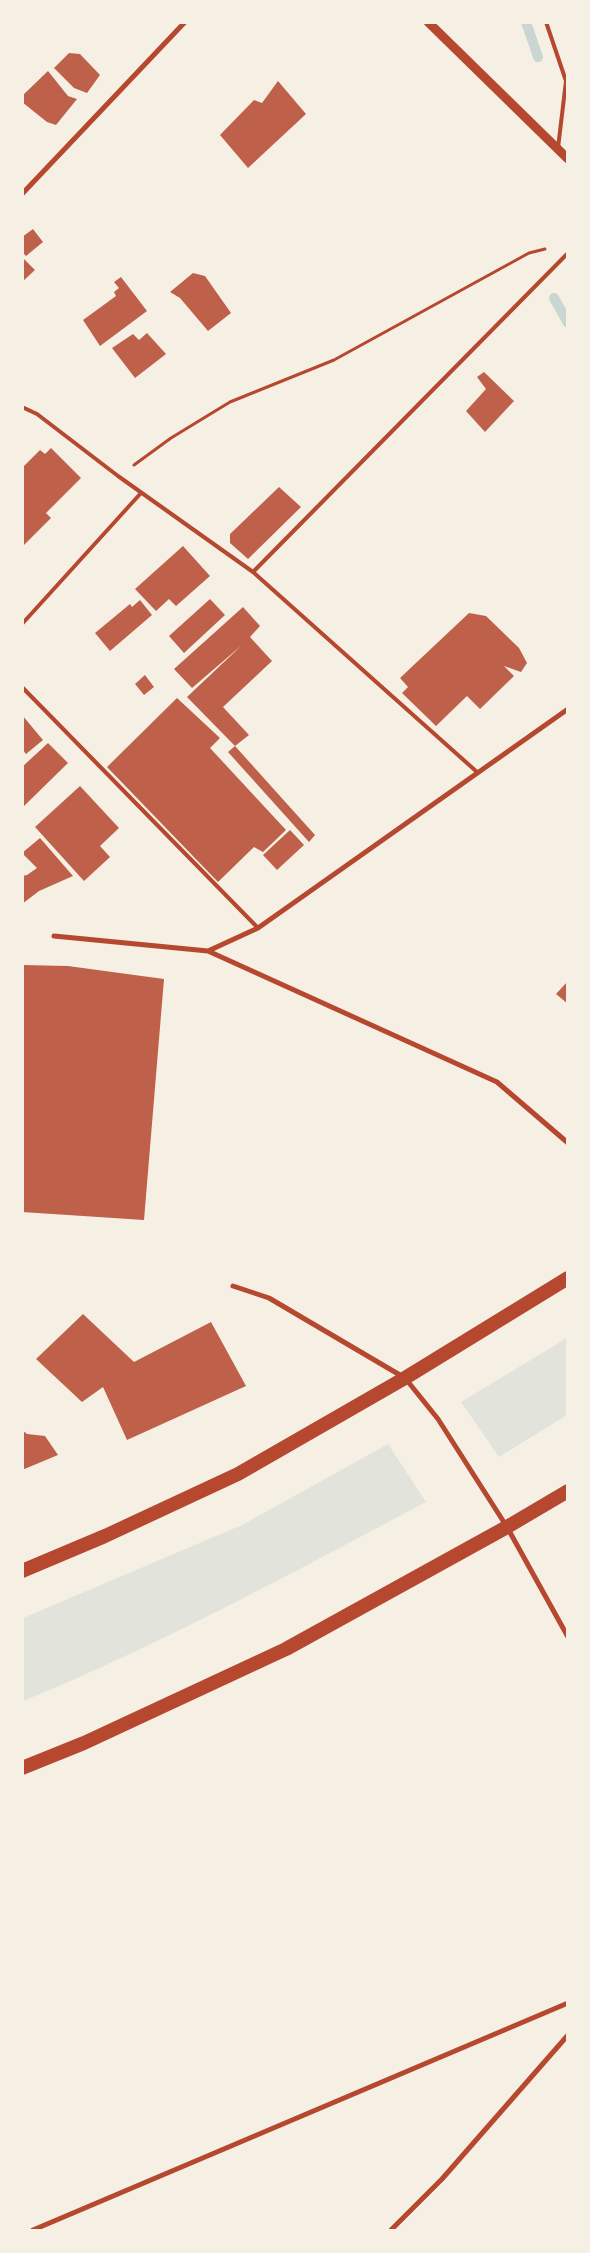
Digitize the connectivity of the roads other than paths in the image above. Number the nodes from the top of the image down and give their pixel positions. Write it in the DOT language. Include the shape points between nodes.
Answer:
graph roads {
  1 [pos="185,22"];
  2 [pos="428,22"];
  3 [pos="546,22"];
  4 [pos="558,150"];
  5 [pos="568,159"];
  6 [pos="22,194"];
  7 [pos="568,253"];
  8 [pos="22,407"];
  9 [pos="142,493"];
  10 [pos="253,572"];
  11 [pos="22,624"];
  12 [pos="22,687"];
  13 [pos="568,709"];
  14 [pos="477,772"];
  15 [pos="258,928"];
  16 [pos="54,936"];
  17 [pos="208,951"];
  18 [pos="568,1143"];
  19 [pos="568,1278"];
  20 [pos="233,1286"];
  21 [pos="405,1378"];
  22 [pos="568,1491"];
  23 [pos="507,1527"];
  24 [pos="22,1571"];
  25 [pos="568,1637"];
  26 [pos="22,1768"];
  27 [pos="568,2004"];
  28 [pos="568,2035"];
  29 [pos="33,2230"];
  30 [pos="391,2230"];
  1 -- 6 [label="street"];
  2 -- 4 [label="street"];
  3 -- 4 [label="lane" via="566,81"];
  4 -- 5 [label="street"];
  7 -- 10 [label="lane"];
  8 -- 9 [label="lane" via="37,414"];
  9 -- 10 [label="lane"];
  9 -- 11 [label="lane"];
  10 -- 14 [label="lane"];
  12 -- 15 [label="lane"];
  13 -- 14 [label="street"];
  14 -- 15 [label="street"];
  15 -- 17 [label="street"];
  16 -- 17 [label="street"];
  17 -- 18 [label="street" via="497,1082"];
  19 -- 21 [label="highway"];
  20 -- 21 [label="street" via="269,1298"];
  21 -- 23 [label="street" via="438,1419"];
  21 -- 24 [label="highway" via="238,1474"];
  22 -- 23 [label="highway"];
  23 -- 25 [label="street"];
  23 -- 26 [label="highway" via="286,1649 84,1743"];
  27 -- 29 [label="street"];
  28 -- 30 [label="street" via="442,2179"];
}
